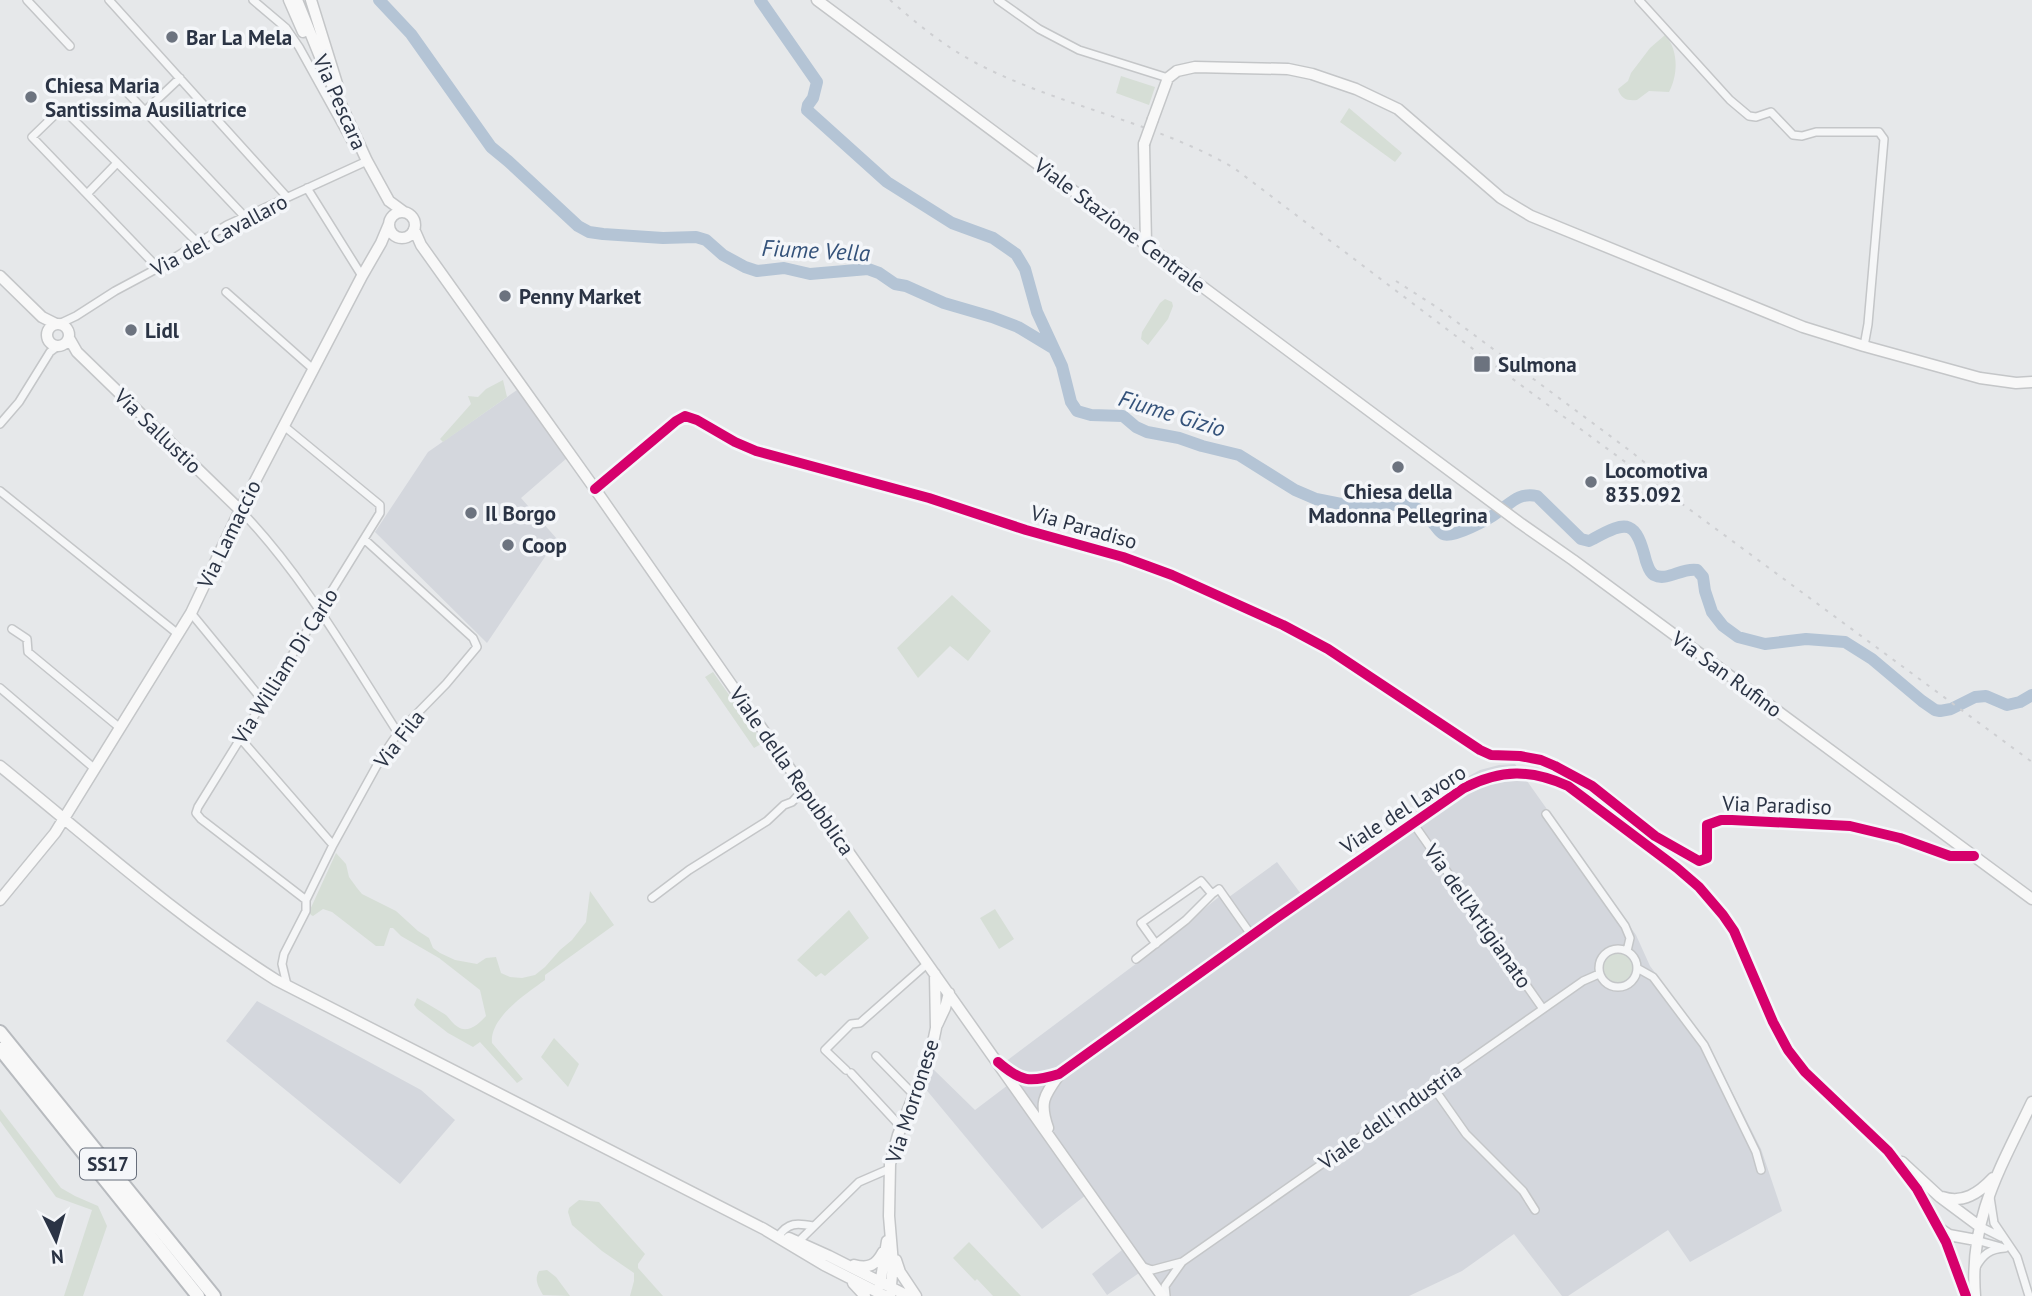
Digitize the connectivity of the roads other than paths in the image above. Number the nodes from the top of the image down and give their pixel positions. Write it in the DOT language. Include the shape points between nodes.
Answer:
graph roads {
  1 [pos="27,0"];
  2 [pos="109,0"];
  3 [pos="253,0"];
  4 [pos="289,0"];
  5 [pos="311,0"];
  6 [pos="817,0"];
  7 [pos="998,0"];
  8 [pos="1639,0"];
  9 [pos="298,3"];
  10 [pos="70,46"];
  11 [pos="320,58"];
  12 [pos="180,78"];
  13 [pos="1168,78"];
  14 [pos="122,87"];
  15 [pos="340,105"];
  16 [pos="145,111"];
  17 [pos="358,143"];
  18 [pos="367,161"];
  19 [pos="117,163"];
  20 [pos="307,188"];
  21 [pos="87,194"];
  22 [pos="287,197"];
  23 [pos="389,201"];
  24 [pos="404,212"];
  25 [pos="245,217"];
  26 [pos="390,222"];
  27 [pos="414,229"];
  28 [pos="401,237"];
  29 [pos="198,243"];
  30 [pos="382,243"];
  31 [pos="1146,244"];
  32 [pos="421,245"];
  33 [pos="158,268"];
  34 [pos="0,276"];
  35 [pos="362,276"];
  36 [pos="226,292"];
  37 [pos="76,316"];
  38 [pos="41,317"];
  39 [pos="58,324"];
  40 [pos="59,339"];
  41 [pos="1864,346"];
  42 [pos="313,369"];
  43 [pos="2032,382"];
  44 [pos="0,424"];
  45 [pos="284,426"];
  46 [pos="1422,450"];
  47 [pos="595,489"];
  48 [pos="0,491"];
  49 [pos="240,510"];
  50 [pos="364,539"];
  51 [pos="319,611"];
  52 [pos="191,613"];
  53 [pos="12,629"];
  54 [pos="178,634"];
  55 [pos="0,688"];
  56 [pos="264,702"];
  57 [pos="120,728"];
  58 [pos="398,733"];
  59 [pos="240,738"];
  60 [pos="0,766"];
  61 [pos="1555,766"];
  62 [pos="95,769"];
  63 [pos="1549,777"];
  64 [pos="804,789"];
  65 [pos="47,804"];
  66 [pos="1546,814"];
  67 [pos="65,819"];
  68 [pos="1413,823"];
  69 [pos="83,833"];
  70 [pos="55,834"];
  71 [pos="333,845"];
  72 [pos="1973,856"];
  73 [pos="1212,894"];
  74 [pos="652,898"];
  75 [pos="2032,899"];
  76 [pos="0,900"];
  77 [pos="306,900"];
  78 [pos="1252,936"];
  79 [pos="1156,944"];
  80 [pos="1627,951"];
  81 [pos="1136,959"];
  82 [pos="928,964"];
  83 [pos="1637,968"];
  84 [pos="935,973"];
  85 [pos="1599,974"];
  86 [pos="287,985"];
  87 [pos="949,993"];
  88 [pos="1543,1009"];
  89 [pos="939,1010"];
  90 [pos="965,1015"];
  91 [pos="0,1032"];
  92 [pos="0,1049"];
  93 [pos="876,1056"];
  94 [pos="998,1062"];
  95 [pos="1059,1074"];
  96 [pos="1041,1080"];
  97 [pos="1433,1087"];
  98 [pos="1046,1092"];
  99 [pos="914,1095"];
  100 [pos="1024,1100"];
  101 [pos="2032,1102"];
  102 [pos="901,1126"];
  103 [pos="1051,1137"];
  104 [pos="1888,1151"];
  105 [pos="889,1170"];
  106 [pos="1761,1170"];
  107 [pos="1998,1172"];
  108 [pos="1991,1189"];
  109 [pos="1940,1197"];
  110 [pos="1535,1210"];
  111 [pos="813,1226"];
  112 [pos="1938,1226"];
  113 [pos="1979,1226"];
  114 [pos="779,1236"];
  115 [pos="1976,1240"];
  116 [pos="798,1242"];
  117 [pos="2006,1245"];
  118 [pos="889,1246"];
  119 [pos="829,1256"];
  120 [pos="1182,1262"];
  121 [pos="1142,1266"];
  122 [pos="1166,1268"];
  123 [pos="845,1276"];
  124 [pos="1973,1276"];
  125 [pos="1169,1279"];
  126 [pos="1153,1282"];
  127 [pos="884,1292"];
  128 [pos="198,1296"];
  129 [pos="214,1296"];
  130 [pos="865,1296"];
  131 [pos="908,1296"];
  132 [pos="916,1296"];
  133 [pos="1164,1296"];
  134 [pos="1966,1296"];
  135 [pos="1975,1296"];
  136 [pos="2029,1296"];
  1 -- 10 [label="street"];
  2 -- 12 [label="street"];
  3 -- 17 [label="street" via="286,28 351,141"];
  4 -- 11 [label="street"];
  5 -- 15 [label="street"];
  6 -- 31 [label="street, Viale Stazione Centrale"];
  7 -- 13 [label="street" via="1079,50"];
  8 -- 41 [label="street" via="1749,116 1771,112 1793,135 1879,132 1884,139"];
  9 -- 11 [label="street, Via Pescara"];
  11 -- 15 [label="street, Via Pescara"];
  12 -- 16 [label="street"];
  12 -- 22 [label="street"];
  13 -- 31 [label="street, bridge" via="1144,144"];
  13 -- 41 [label="street" via="1195,67 1287,69 1356,89 1398,109 1501,198 1531,216 1803,327"];
  14 -- 16 [label="street"];
  15 -- 17 [label="street, Via Pescara"];
  16 -- 25 [label="street"];
  17 -- 18 [label="street, Via Pescara"];
  18 -- 20 [label="street, Via del Cavallaro"];
  18 -- 23 [label="street, Via Pescara"];
  19 -- 21 [label="street"];
  19 -- 21 [label="street" via="62,108 32,137"];
  19 -- 29 [label="street"];
  20 -- 22 [label="street, Via del Cavallaro"];
  20 -- 35 [label="street"];
  21 -- 33 [label="street"];
  22 -- 25 [label="street, Via del Cavallaro"];
  23 -- 24 [label="street, Via Pescara"];
  23 -- 26 [label="street, Via Pescara"];
  24 -- 26 [label="street"];
  24 -- 27 [label="street" via="413,218"];
  25 -- 29 [label="street, Via del Cavallaro"];
  26 -- 28 [label="street" via="390,230"];
  26 -- 30 [label="street, Via Lamaccio"];
  27 -- 28 [label="street"];
  27 -- 32 [label="street, Viale della Repubblica"];
  28 -- 30 [label="street"];
  28 -- 32 [label="street, Viale della Repubblica"];
  29 -- 33 [label="street, Via del Cavallaro"];
  30 -- 35 [label="street, Via Lamaccio"];
  31 -- 46 [label="street, Viale Stazione Centrale"];
  32 -- 47 [label="street, Viale della Repubblica"];
  33 -- 37 [label="street, Via del Cavallaro"];
  34 -- 38 [label="street"];
  35 -- 42 [label="street, Via Lamaccio"];
  36 -- 42 [label="street"];
  37 -- 39 [label="street, Via del Cavallaro"];
  37 -- 40 [label="street"];
  38 -- 39 [label="street"];
  38 -- 40 [label="street"];
  39 -- 40 [label="street, Via Sallustio" via="65,326"];
  39 -- 40 [label="street" via="50,327"];
  40 -- 44 [label="street"];
  40 -- 49 [label="street, Via Sallustio"];
  41 -- 43 [label="street" via="1980,378"];
  42 -- 45 [label="street, Via Lamaccio"];
  45 -- 49 [label="street, Via Lamaccio"];
  45 -- 50 [label="street, Via William Di Carlo" via="380,505"];
  46 -- 72 [label="street, Via San Rufino"];
  47 -- 61 [label="street, Via Paradiso" via="685,416 757,451 929,498 1172,575 1328,649 1479,750"];
  47 -- 64 [label="street, Viale della Repubblica"];
  48 -- 54 [label="street"];
  49 -- 51 [label="street"];
  49 -- 52 [label="street, Via Lamaccio"];
  50 -- 51 [label="street, Via William Di Carlo"];
  50 -- 58 [label="street, Via Fila" via="473,638 477,647"];
  51 -- 56 [label="street, Via William Di Carlo"];
  51 -- 58 [label="street"];
  52 -- 54 [label="street, Via Lamaccio"];
  52 -- 56 [label="street"];
  53 -- 57 [label="street" via="27,639 28,652"];
  54 -- 57 [label="street, Via Lamaccio"];
  55 -- 62 [label="street"];
  56 -- 59 [label="street, Via William Di Carlo"];
  57 -- 62 [label="street, Via Lamaccio"];
  58 -- 71 [label="street, Via Fila"];
  59 -- 71 [label="street"];
  59 -- 77 [label="street, Via William Di Carlo" via="196,813"];
  60 -- 65 [label="street"];
  61 -- 63 [label="street"];
  61 -- 72 [label="street, Via Paradiso" via="1592,786 1655,836 1699,861 1707,858 1707,825 1721,820 1850,826 1950,856"];
  62 -- 67 [label="street, Via Lamaccio"];
  63 -- 68 [label="street, Viale del Lavoro" via="1514,773 1479,781"];
  63 -- 104 [label="street, Viale del Lavoro" via="1568,786 1677,868 1712,901 1734,931 1773,1022 1795,1060"];
  64 -- 74 [label="street" via="767,821"];
  64 -- 82 [label="street, Viale della Repubblica"];
  65 -- 67 [label="street"];
  65 -- 70 [label="street"];
  66 -- 80 [label="street" via="1625,926 1630,938"];
  67 -- 69 [label="street"];
  67 -- 70 [label="street, Via Lamaccio"];
  68 -- 78 [label="street, Viale del Lavoro"];
  68 -- 88 [label="street, Via dell'Artigianato"];
  69 -- 70 [label="street"];
  69 -- 86 [label="street" via="231,951"];
  70 -- 76 [label="street, Via Lamaccio"];
  71 -- 77 [label="street, Via Fila"];
  72 -- 75 [label="street, Via San Rufino"];
  73 -- 78 [label="street" via="1219,889"];
  73 -- 79 [label="street"];
  73 -- 79 [label="street" via="1201,881 1141,923"];
  77 -- 86 [label="street, Via Fila" via="306,911 284,954"];
  78 -- 95 [label="street, Viale del Lavoro"];
  79 -- 81 [label="street"];
  80 -- 83 [label="street"];
  80 -- 85 [label="street" via="1605,953"];
  82 -- 84 [label="street, Viale della Repubblica"];
  82 -- 102 [label="street" via="825,1050"];
  83 -- 85 [label="street" via="1632,981 1620,987 1607,985"];
  83 -- 106 [label="street" via="1653,977 1704,1045"];
  84 -- 87 [label="street, Viale della Repubblica"];
  84 -- 89 [label="street, Via Morronese"];
  85 -- 88 [label="street, Viale dell'Industria"];
  86 -- 114 [label="street"];
  87 -- 89 [label="street" via="940,996"];
  87 -- 90 [label="street, Viale della Repubblica"];
  88 -- 97 [label="street, Viale dell'Industria"];
  89 -- 90 [label="street, Via Morronese"];
  89 -- 99 [label="street, Via Morronese" via="931,1052"];
  90 -- 94 [label="street, Viale della Repubblica"];
  91 -- 129 [label="highway, SS17"];
  92 -- 128 [label="highway, SS17"];
  93 -- 99 [label="street"];
  94 -- 96 [label="street" via="1015,1076"];
  94 -- 100 [label="street, Viale della Repubblica"];
  95 -- 96 [label="street"];
  95 -- 98 [label="street"];
  96 -- 100 [label="street" via="1031,1086"];
  97 -- 110 [label="street" via="1466,1134 1523,1191"];
  97 -- 120 [label="street, Viale dell'Industria"];
  98 -- 100 [label="street"];
  98 -- 103 [label="street" via="1043,1114"];
  99 -- 102 [label="street, Via Morronese"];
  100 -- 103 [label="street, Viale della Repubblica"];
  101 -- 107 [label="street"];
  102 -- 105 [label="street, Via Morronese"];
  103 -- 121 [label="street, Viale della Repubblica"];
  104 -- 109 [label="street, Viale del Lavoro"];
  104 -- 112 [label="street, Viale del Lavoro"];
  105 -- 111 [label="street" via="859,1182"];
  105 -- 118 [label="street, Via Morronese"];
  107 -- 108 [label="street"];
  107 -- 109 [label="street" via="1973,1195 1952,1200"];
  108 -- 113 [label="street"];
  108 -- 117 [label="street" via="1993,1217"];
  109 -- 113 [label="street, Viale del Lavoro"];
  111 -- 114 [label="street" via="794,1223"];
  111 -- 116 [label="street"];
  112 -- 115 [label="street" via="1949,1235"];
  112 -- 134 [label="street, Viale del Lavoro"];
  113 -- 115 [label="street"];
  113 -- 117 [label="street" via="1998,1235"];
  114 -- 116 [label="street"];
  114 -- 123 [label="street"];
  115 -- 117 [label="street"];
  115 -- 124 [label="street"];
  116 -- 119 [label="street"];
  117 -- 124 [label="street" via="1986,1253"];
  117 -- 136 [label="street" via="2020,1265"];
  118 -- 119 [label="street" via="870,1267"];
  118 -- 127 [label="street, Via Morronese" via="893,1264"];
  118 -- 132 [label="street, Via Morronese"];
  119 -- 127 [label="street"];
  120 -- 122 [label="street, Viale dell'Industria"];
  120 -- 125 [label="street, Viale dell'Industria"];
  121 -- 122 [label="street, Viale dell'Industria"];
  121 -- 126 [label="street, Viale della Repubblica"];
  122 -- 126 [label="street, Viale dell'Industria"];
  123 -- 127 [label="street"];
  123 -- 130 [label="street"];
  124 -- 135 [label="street"];
  125 -- 126 [label="street"];
  125 -- 133 [label="street, Viale dell'Industria"];
  126 -- 133 [label="street, Viale della Repubblica"];
  127 -- 131 [label="street"];
}
